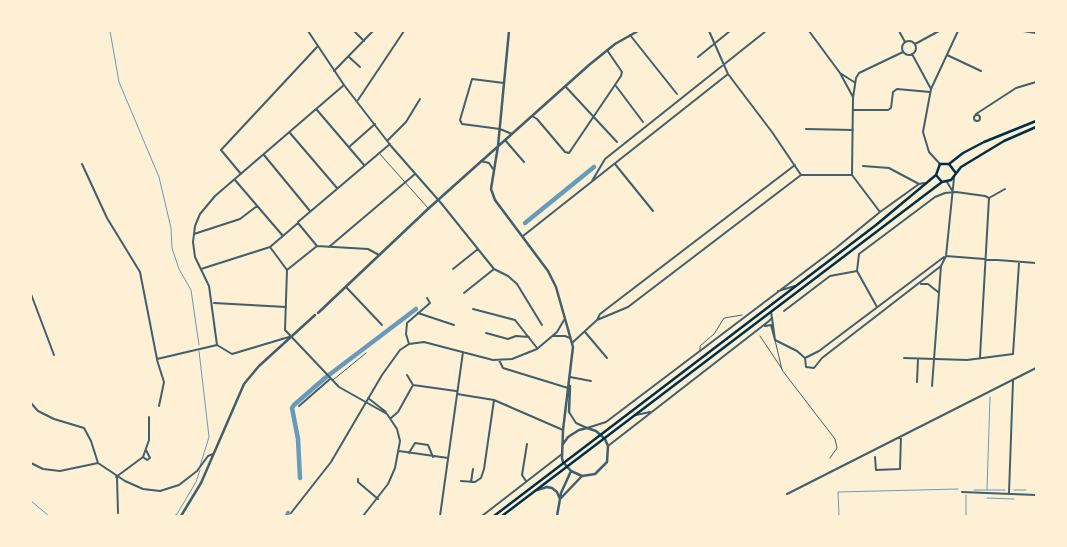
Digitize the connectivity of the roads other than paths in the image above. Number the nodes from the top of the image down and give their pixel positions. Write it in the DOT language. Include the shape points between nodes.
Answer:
graph roads {
  1 [pos="308,31"];
  2 [pos="354,31"];
  3 [pos="373,31"];
  4 [pos="404,31"];
  5 [pos="509,31"];
  6 [pos="638,31"];
  7 [pos="709,31"];
  8 [pos="730,31"];
  9 [pos="766,31"];
  10 [pos="808,31"];
  11 [pos="899,31"];
  12 [pos="940,31"];
  13 [pos="958,31"];
  14 [pos="1023,31"];
  15 [pos="1036,33"];
  16 [pos="630,36"];
  17 [pos="364,41"];
  18 [pos="905,42"];
  19 [pos="715,44"];
  20 [pos="915,44"];
  21 [pos="317,47"];
  22 [pos="607,50"];
  23 [pos="903,52"];
  24 [pos="912,54"];
  25 [pos="946,55"];
  26 [pos="349,57"];
  27 [pos="698,57"];
  28 [pos="723,66"];
  29 [pos="360,67"];
  30 [pos="334,71"];
  31 [pos="981,71"];
  32 [pos="840,73"];
  33 [pos="728,74"];
  34 [pos="849,78"];
  35 [pos="845,82"];
  36 [pos="1036,82"];
  37 [pos="504,83"];
  38 [pos="854,83"];
  39 [pos="616,85"];
  40 [pos="344,86"];
  41 [pos="565,86"];
  42 [pos="847,86"];
  43 [pos="930,90"];
  44 [pos="677,94"];
  45 [pos="853,98"];
  46 [pos="420,99"];
  47 [pos="357,101"];
  48 [pos="316,109"];
  49 [pos="853,110"];
  50 [pos="976,114"];
  51 [pos="532,116"];
  52 [pos="593,118"];
  53 [pos="1036,121"];
  54 [pos="643,122"];
  55 [pos="375,124"];
  56 [pos="1036,127"];
  57 [pos="806,129"];
  58 [pos="500,130"];
  59 [pos="853,130"];
  60 [pos="289,132"];
  61 [pos="512,134"];
  62 [pos="388,140"];
  63 [pos="505,140"];
  64 [pos="617,142"];
  65 [pos="390,144"];
  66 [pos="498,146"];
  67 [pos="349,147"];
  68 [pos="379,153"];
  69 [pos="264,155"];
  70 [pos="481,161"];
  71 [pos="524,162"];
  72 [pos="82,164"];
  73 [pos="615,164"];
  74 [pos="940,164"];
  75 [pos="949,164"];
  76 [pos="364,165"];
  77 [pos="794,165"];
  78 [pos="863,166"];
  79 [pos="600,167"];
  80 [pos="493,169"];
  81 [pos="605,171"];
  82 [pos="955,172"];
  83 [pos="241,174"];
  84 [pos="415,174"];
  85 [pos="936,174"];
  86 [pos="801,175"];
  87 [pos="852,175"];
  88 [pos="954,177"];
  89 [pos="235,180"];
  90 [pos="405,182"];
  91 [pos="942,182"];
  92 [pos="947,182"];
  93 [pos="590,183"];
  94 [pos="924,183"];
  95 [pos="919,184"];
  96 [pos="1036,185"];
  97 [pos="337,188"];
  98 [pos="1005,189"];
  99 [pos="952,192"];
  100 [pos="989,198"];
  101 [pos="438,200"];
  102 [pos="1036,202"];
  103 [pos="257,206"];
  104 [pos="429,208"];
  105 [pos="310,211"];
  106 [pos="653,211"];
  107 [pos="880,212"];
  108 [pos="298,223"];
  109 [pos="194,234"];
  110 [pos="283,236"];
  111 [pos="523,236"];
  112 [pos="317,246"];
  113 [pos="329,247"];
  114 [pos="270,248"];
  115 [pos="479,248"];
  116 [pos="379,255"];
  117 [pos="946,256"];
  118 [pos="986,260"];
  119 [pos="1019,263"];
  120 [pos="1036,263"];
  121 [pos="941,266"];
  122 [pos="453,269"];
  123 [pos="494,269"];
  124 [pos="201,270"];
  125 [pos="287,270"];
  126 [pos="857,271"];
  127 [pos="919,285"];
  128 [pos="796,286"];
  129 [pos="346,287"];
  130 [pos="776,292"];
  131 [pos="939,292"];
  132 [pos="464,293"];
  133 [pos="31,294"];
  134 [pos="427,298"];
  135 [pos="213,303"];
  136 [pos="286,307"];
  137 [pos="877,307"];
  138 [pos="473,308"];
  139 [pos="784,311"];
  140 [pos="418,312"];
  141 [pos="771,312"];
  142 [pos="742,316"];
  143 [pos="772,318"];
  144 [pos="564,320"];
  145 [pos="597,320"];
  146 [pos="382,325"];
  147 [pos="454,325"];
  148 [pos="542,325"];
  149 [pos="486,332"];
  150 [pos="585,332"];
  151 [pos="754,333"];
  152 [pos="760,336"];
  153 [pos="291,337"];
  154 [pos="530,337"];
  155 [pos="551,338"];
  156 [pos="570,338"];
  157 [pos="774,340"];
  158 [pos="572,343"];
  159 [pos="409,344"];
  160 [pos="217,345"];
  161 [pos="538,349"];
  162 [pos="700,350"];
  163 [pos="463,352"];
  164 [pos="366,353"];
  165 [pos="54,355"];
  166 [pos="980,357"];
  167 [pos="607,358"];
  168 [pos="805,358"];
  169 [pos="904,358"];
  170 [pos="918,359"];
  171 [pos="935,359"];
  172 [pos="157,360"];
  173 [pos="499,360"];
  174 [pos="1036,368"];
  175 [pos="782,370"];
  176 [pos="407,375"];
  177 [pos="570,377"];
  178 [pos="331,380"];
  179 [pos="1013,380"];
  180 [pos="591,381"];
  181 [pos="917,382"];
  182 [pos="413,385"];
  183 [pos="932,386"];
  184 [pos="568,388"];
  185 [pos="457,393"];
  186 [pos="368,398"];
  187 [pos="494,400"];
  188 [pos="366,402"];
  189 [pos="31,403"];
  190 [pos="159,406"];
  191 [pos="299,406"];
  192 [pos="569,412"];
  193 [pos="652,412"];
  194 [pos="387,414"];
  195 [pos="636,415"];
  196 [pos="149,416"];
  197 [pos="392,418"];
  198 [pos="587,428"];
  199 [pos="563,430"];
  200 [pos="601,434"];
  201 [pos="901,436"];
  202 [pos="604,439"];
  203 [pos="527,444"];
  204 [pos="563,444"];
  205 [pos="608,446"];
  206 [pos="146,449"];
  207 [pos="399,451"];
  208 [pos="409,453"];
  209 [pos="213,454"];
  210 [pos="562,454"];
  211 [pos="433,456"];
  212 [pos="143,457"];
  213 [pos="875,457"];
  214 [pos="448,458"];
  215 [pos="830,458"];
  216 [pos="563,462"];
  217 [pos="31,463"];
  218 [pos="98,463"];
  219 [pos="566,468"];
  220 [pos="473,470"];
  221 [pos="571,471"];
  222 [pos="582,476"];
  223 [pos="117,477"];
  224 [pos="358,479"];
  225 [pos="461,481"];
  226 [pos="471,482"];
  227 [pos="526,482"];
  228 [pos="538,490"];
  229 [pos="962,492"];
  230 [pos="1009,493"];
  231 [pos="787,494"];
  232 [pos="1036,495"];
  233 [pos="378,499"];
  234 [pos="560,500"];
  235 [pos="291,513"];
  236 [pos="118,514"];
  237 [pos="181,516"];
  238 [pos="364,516"];
  239 [pos="440,516"];
  240 [pos="482,516"];
  241 [pos="494,516"];
  242 [pos="502,516"];
  243 [pos="557,516"];
  1 -- 21 [label="street"];
  2 -- 17 [label="street"];
  3 -- 17 [label="street"];
  4 -- 47 [label="street"];
  5 -- 37 [label="street"];
  6 -- 16 [label="street"];
  7 -- 19 [label="street"];
  8 -- 19 [label="street"];
  9 -- 28 [label="street"];
  10 -- 32 [label="street"];
  11 -- 18 [label="street"];
  12 -- 20 [label="street"];
  13 -- 25 [label="street"];
  14 -- 15 [label="street"];
  16 -- 22 [label="street"];
  16 -- 44 [label="street"];
  17 -- 26 [label="street"];
  18 -- 20 [label="street"];
  18 -- 23 [label="street"];
  19 -- 27 [label="street"];
  19 -- 28 [label="street"];
  20 -- 24 [label="street"];
  21 -- 30 [label="street"];
  21 -- 83 [label="street" via="221,150"];
  22 -- 39 [label="street" via="622,73"];
  22 -- 41 [label="street"];
  23 -- 24 [label="street"];
  23 -- 38 [label="street" via="859,73"];
  24 -- 43 [label="street"];
  25 -- 31 [label="street"];
  25 -- 43 [label="street"];
  26 -- 29 [label="street"];
  26 -- 30 [label="street"];
  28 -- 33 [label="street"];
  28 -- 79 [label="street" via="605,159"];
  30 -- 40 [label="street"];
  32 -- 34 [label="street"];
  32 -- 35 [label="street"];
  33 -- 73 [label="street"];
  33 -- 77 [label="street"];
  34 -- 35 [label="street"];
  34 -- 38 [label="street"];
  35 -- 42 [label="street"];
  36 -- 50 [label="street" via="1016,88"];
  37 -- 58 [label="street"];
  37 -- 58 [label="street" via="472,79 460,120 462,124"];
  38 -- 42 [label="street"];
  38 -- 45 [label="street"];
  39 -- 52 [label="street"];
  39 -- 54 [label="street"];
  40 -- 47 [label="street"];
  40 -- 48 [label="street"];
  41 -- 51 [label="street"];
  41 -- 52 [label="street"];
  42 -- 45 [label="street"];
  43 -- 49 [label="street" via="895,89 888,110"];
  43 -- 74 [label="street" via="923,139"];
  45 -- 49 [label="street"];
  46 -- 62 [label="street" via="406,122"];
  47 -- 55 [label="street"];
  48 -- 60 [label="street"];
  48 -- 67 [label="street"];
  49 -- 59 [label="street"];
  51 -- 52 [label="street" via="569,153"];
  51 -- 61 [label="street"];
  52 -- 64 [label="street"];
  53 -- 75 [label="main road" via="984,142"];
  55 -- 62 [label="street"];
  55 -- 67 [label="street"];
  56 -- 82 [label="main road" via="990,148"];
  57 -- 59 [label="street"];
  58 -- 61 [label="street"];
  58 -- 66 [label="street"];
  59 -- 87 [label="street"];
  60 -- 69 [label="street"];
  60 -- 97 [label="street"];
  61 -- 63 [label="street"];
  62 -- 65 [label="street"];
  63 -- 66 [label="street"];
  63 -- 71 [label="street"];
  65 -- 68 [label="street"];
  65 -- 84 [label="street"];
  66 -- 70 [label="street"];
  66 -- 80 [label="street"];
  67 -- 76 [label="street"];
  68 -- 76 [label="street"];
  68 -- 90 [label="street"];
  69 -- 83 [label="street"];
  69 -- 105 [label="street"];
  70 -- 80 [label="street" via="489,163"];
  70 -- 101 [label="street"];
  72 -- 172 [label="street" via="107,218 140,272"];
  73 -- 81 [label="street"];
  73 -- 106 [label="street"];
  74 -- 75 [label="main road"];
  74 -- 85 [label="main road"];
  75 -- 82 [label="main road"];
  76 -- 97 [label="street"];
  77 -- 86 [label="street"];
  77 -- 145 [label="street" via="613,304"];
  78 -- 95 [label="street" via="889,168"];
  79 -- 81 [label="street"];
  79 -- 93 [label="street"];
  80 -- 111 [label="street" via="492,194"];
  81 -- 93 [label="street"];
  82 -- 88 [label="main road"];
  83 -- 89 [label="street"];
  84 -- 90 [label="street"];
  84 -- 101 [label="street"];
  85 -- 91 [label="main road"];
  85 -- 94 [label="main road"];
  86 -- 87 [label="street"];
  86 -- 145 [label="street" via="628,307"];
  87 -- 107 [label="street"];
  88 -- 92 [label="main road"];
  88 -- 99 [label="street"];
  89 -- 103 [label="street"];
  89 -- 109 [label="street" via="207,204"];
  90 -- 104 [label="street"];
  90 -- 113 [label="street"];
  91 -- 92 [label="main road"];
  91 -- 141 [label="main road"];
  92 -- 99 [label="street"];
  93 -- 111 [label="street"];
  94 -- 95 [label="street"];
  94 -- 128 [label="main road" via="876,225"];
  95 -- 107 [label="street"];
  96 -- 102 [label="street"];
  97 -- 105 [label="street"];
  98 -- 100 [label="street"];
  99 -- 100 [label="street"];
  99 -- 117 [label="street"];
  99 -- 126 [label="street" via="935,198 859,254"];
  100 -- 118 [label="street"];
  101 -- 104 [label="street"];
  101 -- 115 [label="street"];
  103 -- 109 [label="street" via="240,219"];
  103 -- 110 [label="street"];
  104 -- 116 [label="street"];
  105 -- 108 [label="street"];
  107 -- 130 [label="street"];
  108 -- 110 [label="street"];
  108 -- 112 [label="street"];
  109 -- 124 [label="street" via="195,257"];
  110 -- 114 [label="street"];
  111 -- 144 [label="street" via="553,279"];
  112 -- 113 [label="street"];
  112 -- 125 [label="street"];
  113 -- 116 [label="street" via="368,249"];
  114 -- 124 [label="street"];
  114 -- 125 [label="street"];
  115 -- 122 [label="street"];
  115 -- 123 [label="street"];
  116 -- 129 [label="street"];
  117 -- 118 [label="street"];
  117 -- 121 [label="street"];
  117 -- 137 [label="street"];
  118 -- 119 [label="street"];
  118 -- 166 [label="street"];
  119 -- 120 [label="street"];
  119 -- 166 [label="street" via="1013,354"];
  121 -- 127 [label="street"];
  121 -- 131 [label="street"];
  123 -- 132 [label="street"];
  123 -- 148 [label="street" via="517,284"];
  124 -- 135 [label="street"];
  125 -- 136 [label="street"];
  126 -- 137 [label="street"];
  126 -- 139 [label="street" via="830,276"];
  127 -- 131 [label="street" via="928,284"];
  127 -- 168 [label="street" via="822,358 814,368 806,367"];
  128 -- 130 [label="street"];
  128 -- 200 [label="main road"];
  129 -- 146 [label="street"];
  129 -- 153 [label="street"];
  130 -- 162 [label="street"];
  131 -- 171 [label="street"];
  133 -- 165 [label="street"];
  134 -- 140 [label="street" via="430,303"];
  135 -- 136 [label="street"];
  135 -- 160 [label="street"];
  136 -- 153 [label="street" via="284,328"];
  137 -- 168 [label="street" via="819,352"];
  138 -- 154 [label="street" via="515,320"];
  140 -- 147 [label="street"];
  140 -- 159 [label="street" via="406,329"];
  141 -- 143 [label="street"];
  141 -- 195 [label="main road"];
  142 -- 162 [label="street" via="724,318"];
  143 -- 151 [label="street"];
  143 -- 157 [label="street"];
  144 -- 155 [label="street"];
  144 -- 156 [label="street"];
  145 -- 150 [label="street"];
  149 -- 154 [label="street" via="508,339"];
  150 -- 158 [label="street"];
  150 -- 167 [label="street"];
  151 -- 157 [label="street" via="771,325"];
  151 -- 193 [label="street"];
  152 -- 175 [label="street"];
  153 -- 160 [label="street" via="232,354"];
  153 -- 178 [label="street"];
  153 -- 209 [label="street" via="244,384"];
  154 -- 161 [label="street"];
  155 -- 156 [label="street" via="561,335"];
  155 -- 161 [label="street"];
  156 -- 158 [label="street"];
  157 -- 168 [label="street"];
  157 -- 175 [label="street" via="782,360"];
  158 -- 177 [label="street"];
  159 -- 163 [label="street" via="433,343"];
  159 -- 186 [label="street" via="394,355"];
  160 -- 172 [label="street"];
  161 -- 173 [label="street" via="520,357"];
  162 -- 198 [label="street" via="606,422"];
  163 -- 173 [label="street"];
  163 -- 185 [label="street"];
  164 -- 178 [label="street"];
  166 -- 171 [label="street"];
  169 -- 170 [label="street"];
  170 -- 171 [label="street"];
  170 -- 181 [label="street"];
  171 -- 183 [label="street"];
  172 -- 190 [label="street" via="164,382"];
  173 -- 184 [label="street" via="503,368"];
  174 -- 179 [label="street"];
  175 -- 215 [label="street" via="835,439 836,448"];
  176 -- 182 [label="street"];
  177 -- 180 [label="street"];
  177 -- 184 [label="street"];
  177 -- 192 [label="street"];
  178 -- 188 [label="street"];
  178 -- 191 [label="street"];
  179 -- 201 [label="street"];
  179 -- 230 [label="street"];
  182 -- 185 [label="street"];
  182 -- 197 [label="street"];
  184 -- 199 [label="street"];
  185 -- 187 [label="street"];
  185 -- 214 [label="street"];
  186 -- 188 [label="street"];
  186 -- 194 [label="street"];
  187 -- 199 [label="street"];
  187 -- 226 [label="street" via="484,469 481,478"];
  188 -- 194 [label="street"];
  188 -- 235 [label="street" via="323,474"];
  189 -- 218 [label="street" via="38,411 54,419 84,428"];
  192 -- 198 [label="street" via="576,423"];
  193 -- 195 [label="street"];
  193 -- 205 [label="street"];
  194 -- 197 [label="street"];
  195 -- 202 [label="main road"];
  196 -- 206 [label="street"];
  197 -- 207 [label="street" via="399,433"];
  198 -- 200 [label="street"];
  198 -- 204 [label="street" via="575,431"];
  199 -- 204 [label="street"];
  200 -- 202 [label="street"];
  200 -- 216 [label="main road"];
  201 -- 213 [label="street" via="900,469 876,470"];
  201 -- 231 [label="street"];
  202 -- 205 [label="street"];
  202 -- 219 [label="main road"];
  203 -- 227 [label="street" via="522,475"];
  204 -- 210 [label="street"];
  205 -- 222 [label="street" via="607,462 602,469"];
  206 -- 212 [label="street"];
  206 -- 212 [label="street" via="150,458"];
  207 -- 208 [label="street"];
  207 -- 233 [label="street" via="390,480"];
  208 -- 211 [label="street"];
  208 -- 211 [label="street" via="414,443 428,445"];
  209 -- 223 [label="street" via="179,485 160,491 143,489"];
  209 -- 237 [label="street" via="195,496"];
  210 -- 216 [label="street"];
  210 -- 227 [label="street"];
  211 -- 214 [label="street"];
  212 -- 223 [label="street"];
  214 -- 239 [label="street"];
  216 -- 219 [label="street"];
  216 -- 241 [label="main road"];
  217 -- 218 [label="street" via="43,469 60,471"];
  218 -- 223 [label="street"];
  219 -- 221 [label="street"];
  219 -- 228 [label="main road"];
  220 -- 226 [label="street"];
  221 -- 222 [label="street"];
  221 -- 234 [label="street"];
  222 -- 234 [label="street"];
  223 -- 236 [label="street"];
  224 -- 233 [label="street"];
  225 -- 226 [label="street"];
  227 -- 240 [label="street"];
  228 -- 234 [label="street" via="552,488"];
  228 -- 242 [label="main road"];
  229 -- 230 [label="street"];
  230 -- 232 [label="street"];
  233 -- 238 [label="street"];
  234 -- 243 [label="street"];
}
